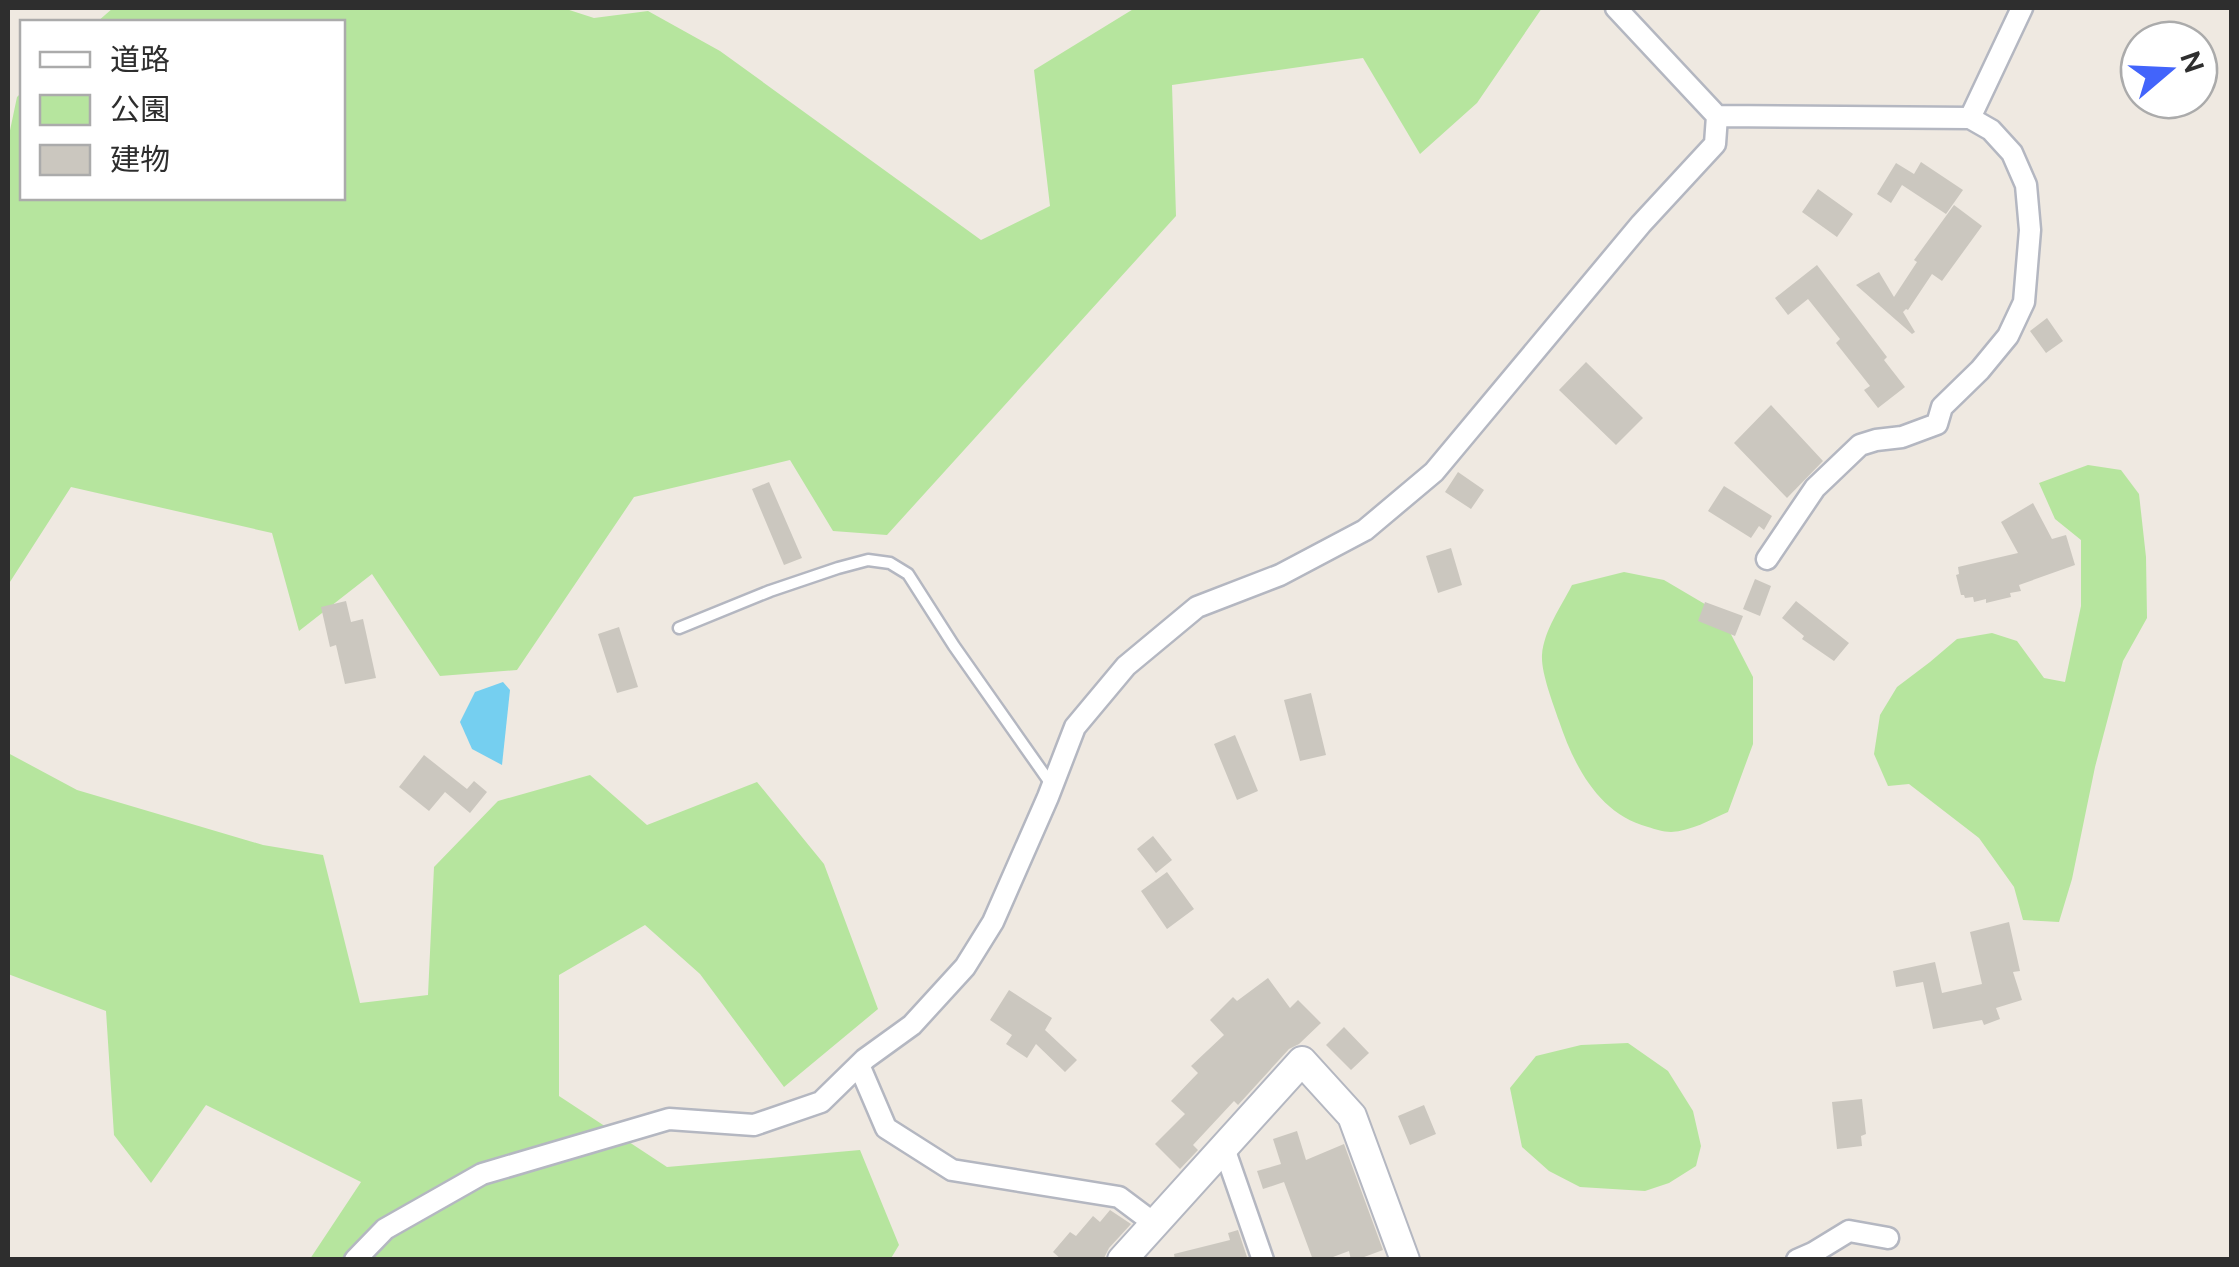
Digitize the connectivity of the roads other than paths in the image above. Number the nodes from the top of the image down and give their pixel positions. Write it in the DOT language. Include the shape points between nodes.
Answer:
graph roads {
  1 [pos="1616,8"];
  2 [pos="2022,8"];
  3 [pos="1716,116"];
  4 [pos="1970,118"];
  5 [pos="1766,559"];
  6 [pos="679,628"];
  7 [pos="1052,786"];
  8 [pos="860,1065"];
  9 [pos="1224,1148"];
  10 [pos="1155,1224"];
  11 [pos="1888,1238"];
  12 [pos="1129,1256"];
  13 [pos="355,1260"];
  14 [pos="1263,1260"];
  15 [pos="1406,1260"];
  16 [pos="1797,1260"];
  1 -- 3 [label="street"];
  2 -- 4 [label="street"];
  3 -- 4 [label="street"];
  3 -- 7 [label="street" via="1715,144 1434,472 1365,530 1280,574 1197,606 1126,666 1075,727"];
  4 -- 5 [label="street" via="2012,153 2026,184 2024,302 2008,336 1942,407 1937,424 1860,445 1815,488"];
  6 -- 7 [label="lane" via="838,568 868,560 890,563 908,574"];
  7 -- 8 [label="street" via="993,922 965,968 912,1025"];
  8 -- 10 [label="street" via="886,1128 952,1170 1119,1197"];
  8 -- 13 [label="street" via="821,1102 754,1125 669,1119 482,1174 385,1228"];
  9 -- 10 [label="street"];
  9 -- 14 [label="street"];
  9 -- 15 [label="street" via="1302,1061 1352,1116"];
  10 -- 12 [label="street"];
  11 -- 16 [label="street" via="1848,1232"];
}
